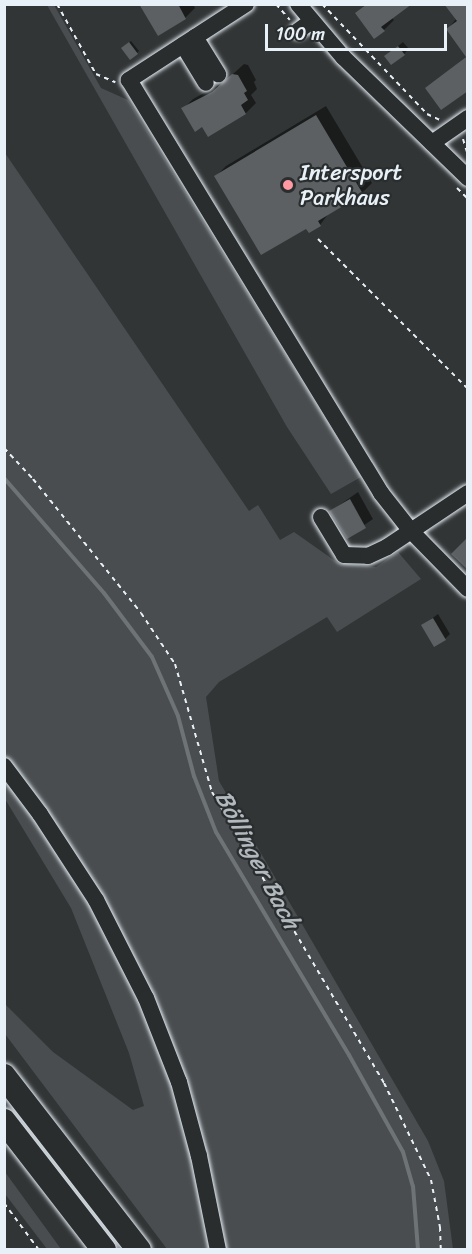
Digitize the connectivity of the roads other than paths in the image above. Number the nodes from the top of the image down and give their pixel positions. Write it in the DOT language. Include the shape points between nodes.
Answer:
graph roads {
  1 [pos="246,4"];
  2 [pos="298,4"];
  3 [pos="312,21"];
  4 [pos="298,31"];
  5 [pos="189,41"];
  6 [pos="212,79"];
  7 [pos="461,123"];
  8 [pos="432,143"];
  9 [pos="468,178"];
  10 [pos="468,493"];
  11 [pos="321,517"];
  12 [pos="411,531"];
  13 [pos="468,589"];
  14 [pos="4,766"];
  15 [pos="4,1076"];
  16 [pos="4,1121"];
  17 [pos="104,1250"];
  18 [pos="139,1250"];
  19 [pos="218,1250"];
  1 -- 5 [label="street"];
  2 -- 3 [label="street"];
  3 -- 4 [label="street"];
  3 -- 8 [label="street" via="343,57"];
  5 -- 6 [label="street"];
  5 -- 12 [label="street" via="129,80 381,493"];
  7 -- 8 [label="street"];
  8 -- 9 [label="street"];
  10 -- 12 [label="street"];
  11 -- 12 [label="street" via="344,555 368,556"];
  12 -- 13 [label="street"];
  14 -- 19 [label="street" via="96,900 146,998 179,1082"];
  15 -- 18 [label="highway"];
  16 -- 17 [label="highway"];
}
